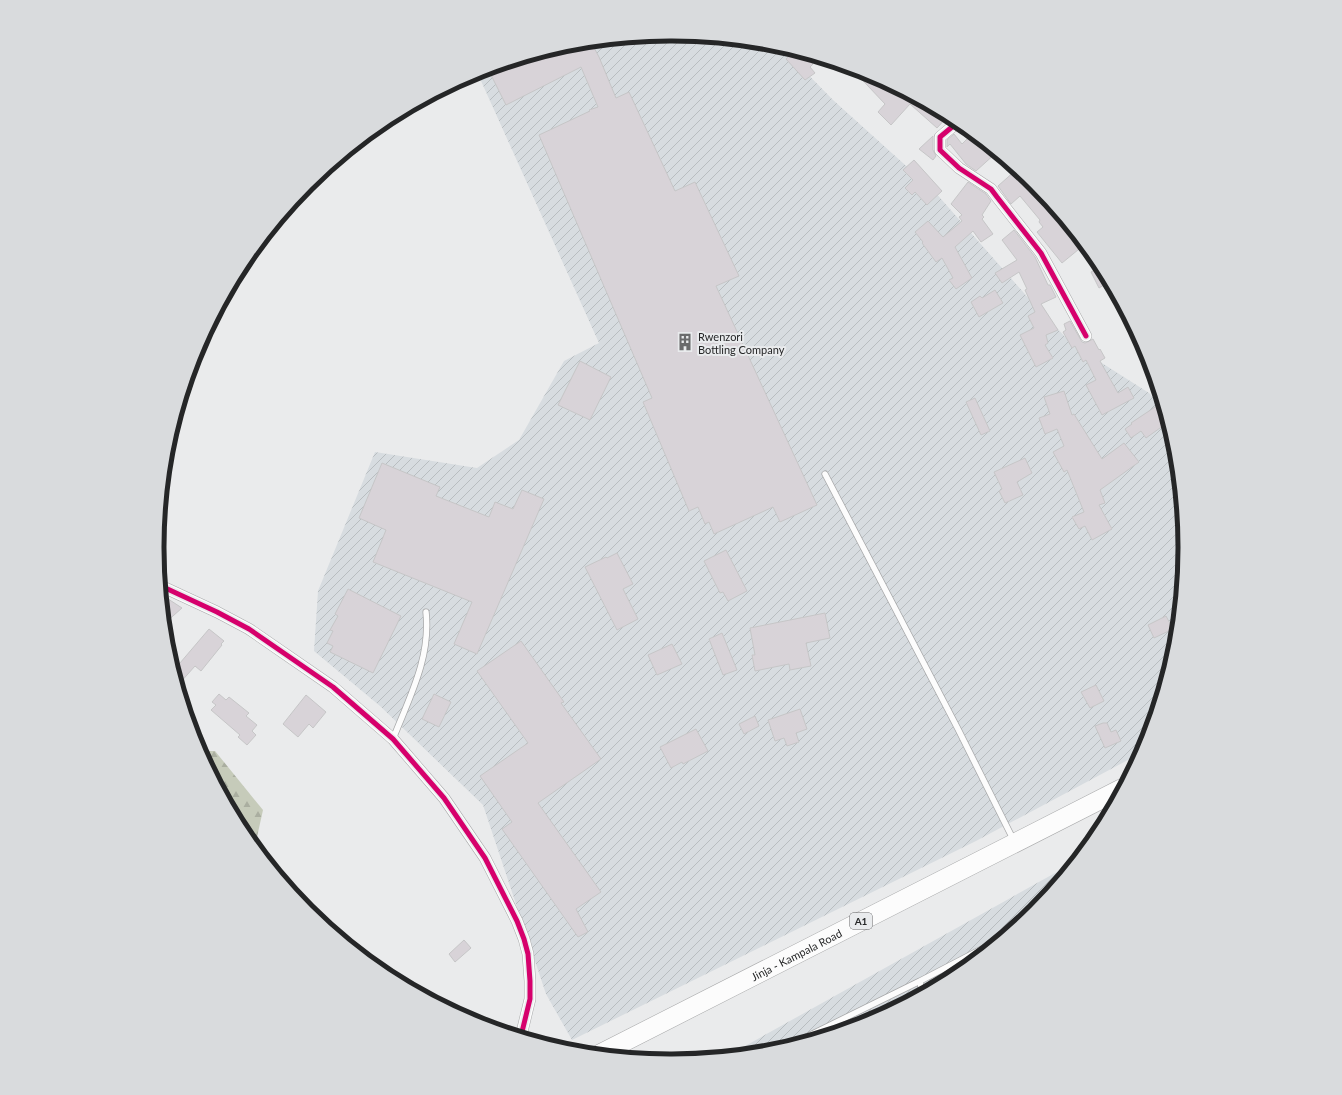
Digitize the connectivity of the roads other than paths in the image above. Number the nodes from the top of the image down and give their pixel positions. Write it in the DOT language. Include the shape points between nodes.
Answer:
graph roads {
  1 [pos="953,126"];
  2 [pos="1086,336"];
  3 [pos="825,474"];
  4 [pos="167,589"];
  5 [pos="426,612"];
  6 [pos="393,739"];
  7 [pos="1114,793"];
  8 [pos="1015,843"];
  9 [pos="973,954"];
  10 [pos="920,981"];
  11 [pos="921,988"];
  12 [pos="522,1031"];
  13 [pos="818,1032"];
  14 [pos="607,1050"];
  1 -- 2 [label="street" via="940,137 940,150 959,168 991,189 1007,209 1041,253"];
  3 -- 8 [label="lane"];
  4 -- 6 [label="street" via="249,629 334,687"];
  5 -- 6 [label="lane" via="423,660"];
  6 -- 12 [label="street" via="462,822 485,858 517,921 528,954 530,981 530,999"];
  7 -- 8 [label="highway, Jinja - Kampala Road / A1"];
  8 -- 14 [label="highway, Jinja - Kampala Road / A1"];
  9 -- 10 [label="lane"];
  10 -- 11 [label="lane"];
  10 -- 13 [label="lane"];
}
